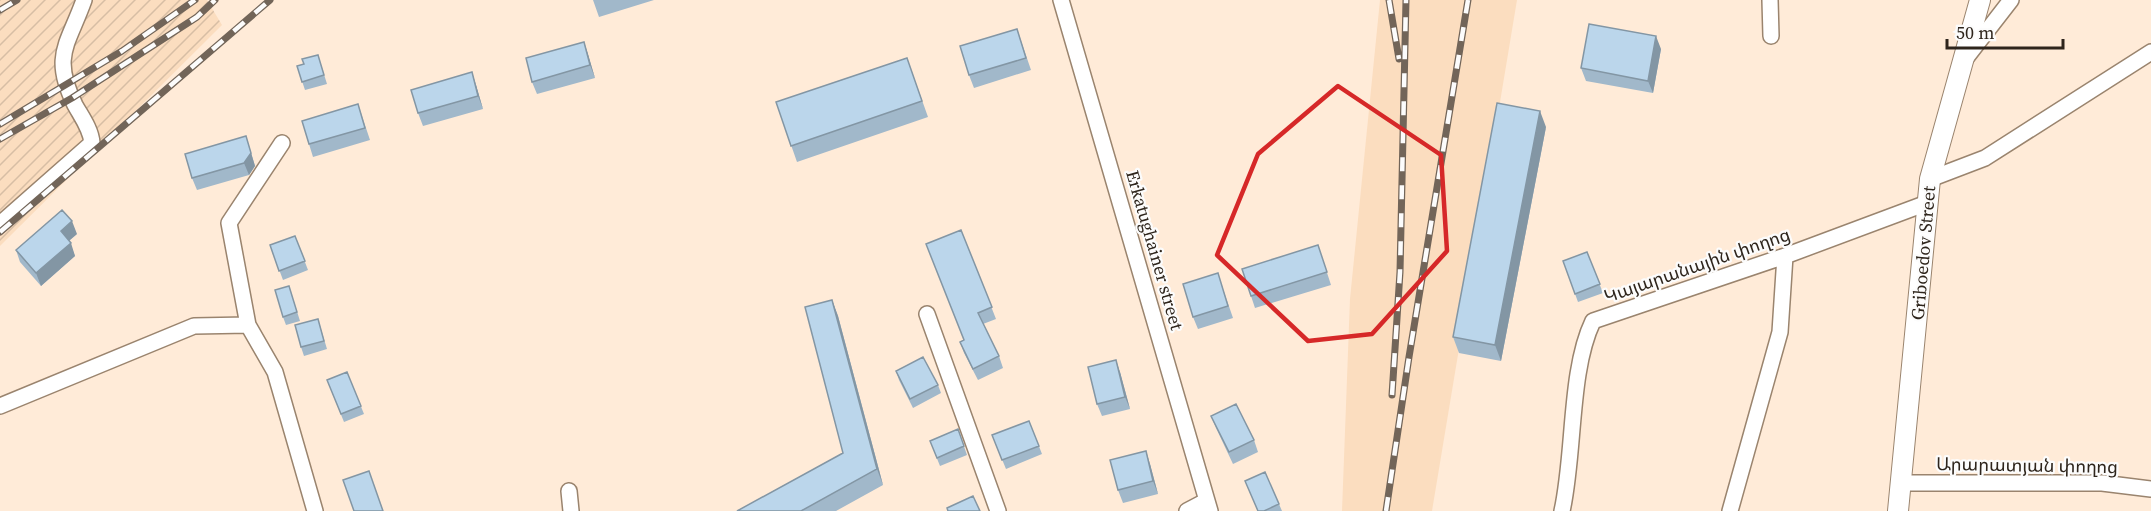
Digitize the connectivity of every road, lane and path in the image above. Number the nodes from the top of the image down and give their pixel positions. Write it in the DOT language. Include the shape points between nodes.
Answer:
graph roads {
  1 [pos="84,0"];
  2 [pos="1061,0"];
  3 [pos="1770,0"];
  4 [pos="1980,0"];
  5 [pos="2011,0"];
  6 [pos="1772,36"];
  7 [pos="2151,52"];
  8 [pos="1962,63"];
  9 [pos="282,143"];
  10 [pos="1930,179"];
  11 [pos="1928,203"];
  12 [pos="0,224"];
  13 [pos="1785,256"];
  14 [pos="927,314"];
  15 [pos="248,325"];
  16 [pos="0,406"];
  17 [pos="1902,483"];
  18 [pos="2151,489"];
  19 [pos="569,491"];
  20 [pos="1208,506"];
  21 [pos="315,511"];
  22 [pos="571,511"];
  23 [pos="998,511"];
  24 [pos="1187,511"];
  25 [pos="1562,511"];
  26 [pos="1730,511"];
  27 [pos="1898,511"];
  1 -- 12 [label="street" via="64,47 62,69 66,87 92,143"];
  2 -- 20 [label="street, Erkatughainer street"];
  3 -- 6 [label="street"];
  4 -- 8 [label="main road, Griboedov Street"];
  5 -- 8 [label="street"];
  7 -- 10 [label="street" via="1985,158"];
  8 -- 10 [label="main road, Griboedov Street"];
  9 -- 15 [label="street" via="229,223"];
  10 -- 11 [label="main road, Griboedov Street"];
  11 -- 13 [label="street, Կայարանային փողոց"];
  11 -- 17 [label="main road, Griboedov Street"];
  13 -- 25 [label="street, Կայարանային փողոց" via="1593,321 1582,344 1569,481"];
  13 -- 26 [label="street" via="1780,332"];
  14 -- 23 [label="street"];
  15 -- 16 [label="street" via="194,326"];
  15 -- 21 [label="street" via="275,372"];
  17 -- 18 [label="street, Արարատյան փողոց" via="2102,483"];
  17 -- 27 [label="main road, Griboedov Street"];
  19 -- 22 [label="street"];
  20 -- 24 [label="street"];
}
